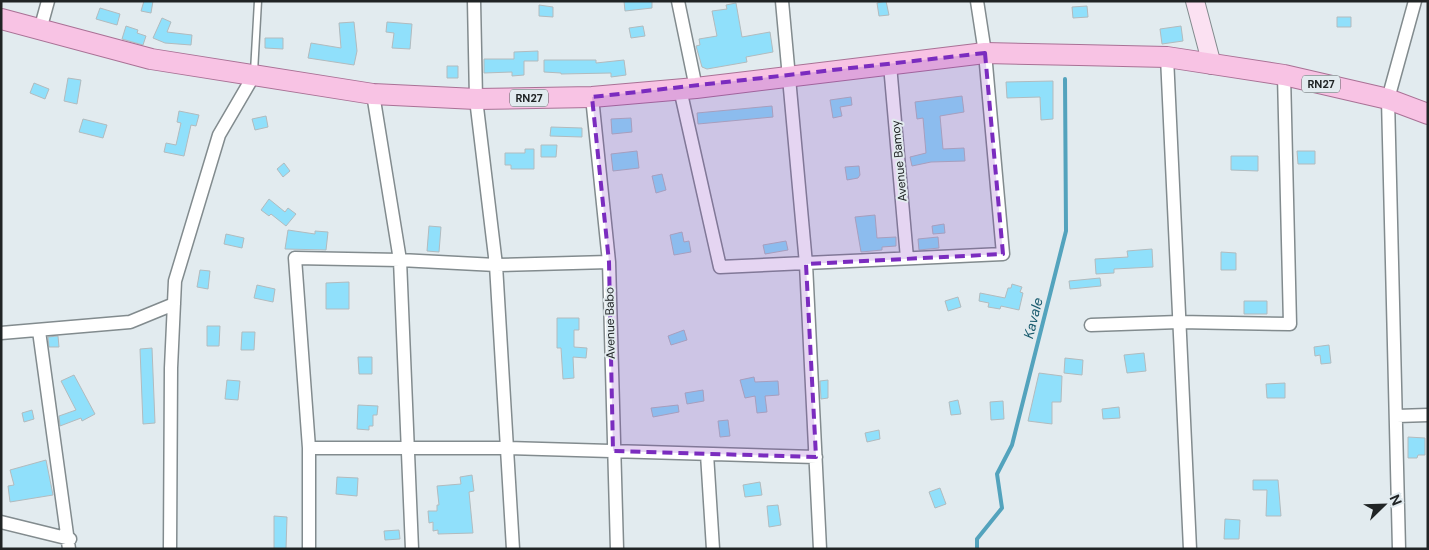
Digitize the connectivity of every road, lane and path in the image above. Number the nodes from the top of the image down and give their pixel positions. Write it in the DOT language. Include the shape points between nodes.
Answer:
graph roads {
  1 [pos="48,1"];
  2 [pos="258,1"];
  3 [pos="474,1"];
  4 [pos="678,1"];
  5 [pos="782,1"];
  6 [pos="977,1"];
  7 [pos="1195,1"];
  8 [pos="1415,1"];
  9 [pos="1,19"];
  10 [pos="40,30"];
  11 [pos="985,53"];
  12 [pos="1167,58"];
  13 [pos="890,65"];
  14 [pos="1212,65"];
  15 [pos="254,75"];
  16 [pos="1284,75"];
  17 [pos="790,77"];
  18 [pos="688,88"];
  19 [pos="373,94"];
  20 [pos="592,97"];
  21 [pos="476,99"];
  22 [pos="1388,99"];
  23 [pos="1428,114"];
  24 [pos="907,258"];
  25 [pos="400,260"];
  26 [pos="609,262"];
  27 [pos="806,264"];
  28 [pos="496,265"];
  29 [pos="174,304"];
  30 [pos="1179,322"];
  31 [pos="1091,325"];
  32 [pos="39,331"];
  33 [pos="1,333"];
  34 [pos="1428,415"];
  35 [pos="1396,416"];
  36 [pos="408,447"];
  37 [pos="309,448"];
  38 [pos="507,448"];
  39 [pos="613,451"];
  40 [pos="707,454"];
  41 [pos="816,458"];
  42 [pos="1,522"];
  43 [pos="69,544"];
  44 [pos="170,549"];
  45 [pos="310,549"];
  46 [pos="412,549"];
  47 [pos="513,549"];
  48 [pos="617,549"];
  49 [pos="713,549"];
  50 [pos="820,549"];
  51 [pos="1190,549"];
  52 [pos="1399,549"];
  1 -- 10 [label="street"];
  2 -- 15 [label="lane"];
  3 -- 21 [label="street"];
  4 -- 18 [label="street"];
  5 -- 17 [label="street"];
  6 -- 11 [label="street"];
  7 -- 14 [label="street"];
  8 -- 22 [label="street"];
  9 -- 10 [label="main road, RN27"];
  10 -- 15 [label="main road, RN27" via="152,60"];
  11 -- 12 [label="main road, RN27"];
  11 -- 13 [label="main road, RN27"];
  11 -- 24 [label="street" via="1003,254"];
  12 -- 14 [label="main road, RN27"];
  12 -- 30 [label="street"];
  13 -- 17 [label="main road, RN27"];
  13 -- 24 [label="street, Avenue Bamoy"];
  14 -- 16 [label="main road, RN27"];
  15 -- 19 [label="main road, RN27"];
  15 -- 29 [label="street" via="219,135 175,281"];
  16 -- 22 [label="main road, RN27"];
  16 -- 30 [label="street" via="1290,324"];
  17 -- 18 [label="main road, RN27"];
  17 -- 27 [label="street"];
  18 -- 20 [label="main road, RN27"];
  18 -- 27 [label="street" via="720,267"];
  19 -- 21 [label="main road, RN27"];
  19 -- 25 [label="street"];
  20 -- 21 [label="main road, RN27"];
  20 -- 26 [label="street, Avenue Babo"];
  21 -- 28 [label="street"];
  22 -- 23 [label="main road, RN27"];
  22 -- 35 [label="street"];
  24 -- 27 [label="street"];
  25 -- 28 [label="street"];
  25 -- 36 [label="street"];
  25 -- 37 [label="street" via="295,258"];
  26 -- 28 [label="street"];
  26 -- 39 [label="street, Avenue Babo"];
  27 -- 41 [label="street"];
  28 -- 38 [label="street"];
  29 -- 32 [label="street" via="130,322"];
  29 -- 44 [label="street"];
  30 -- 31 [label="street"];
  30 -- 51 [label="street"];
  32 -- 33 [label="street"];
  32 -- 43 [label="street"];
  34 -- 35 [label="street"];
  35 -- 52 [label="street"];
  36 -- 37 [label="street"];
  36 -- 38 [label="street"];
  36 -- 46 [label="street"];
  37 -- 45 [label="street"];
  38 -- 39 [label="street"];
  38 -- 47 [label="street"];
  39 -- 40 [label="street"];
  39 -- 48 [label="street, Avenue Babo"];
  40 -- 41 [label="street"];
  40 -- 49 [label="street"];
  41 -- 50 [label="street"];
  42 -- 43 [label="street"];
}
